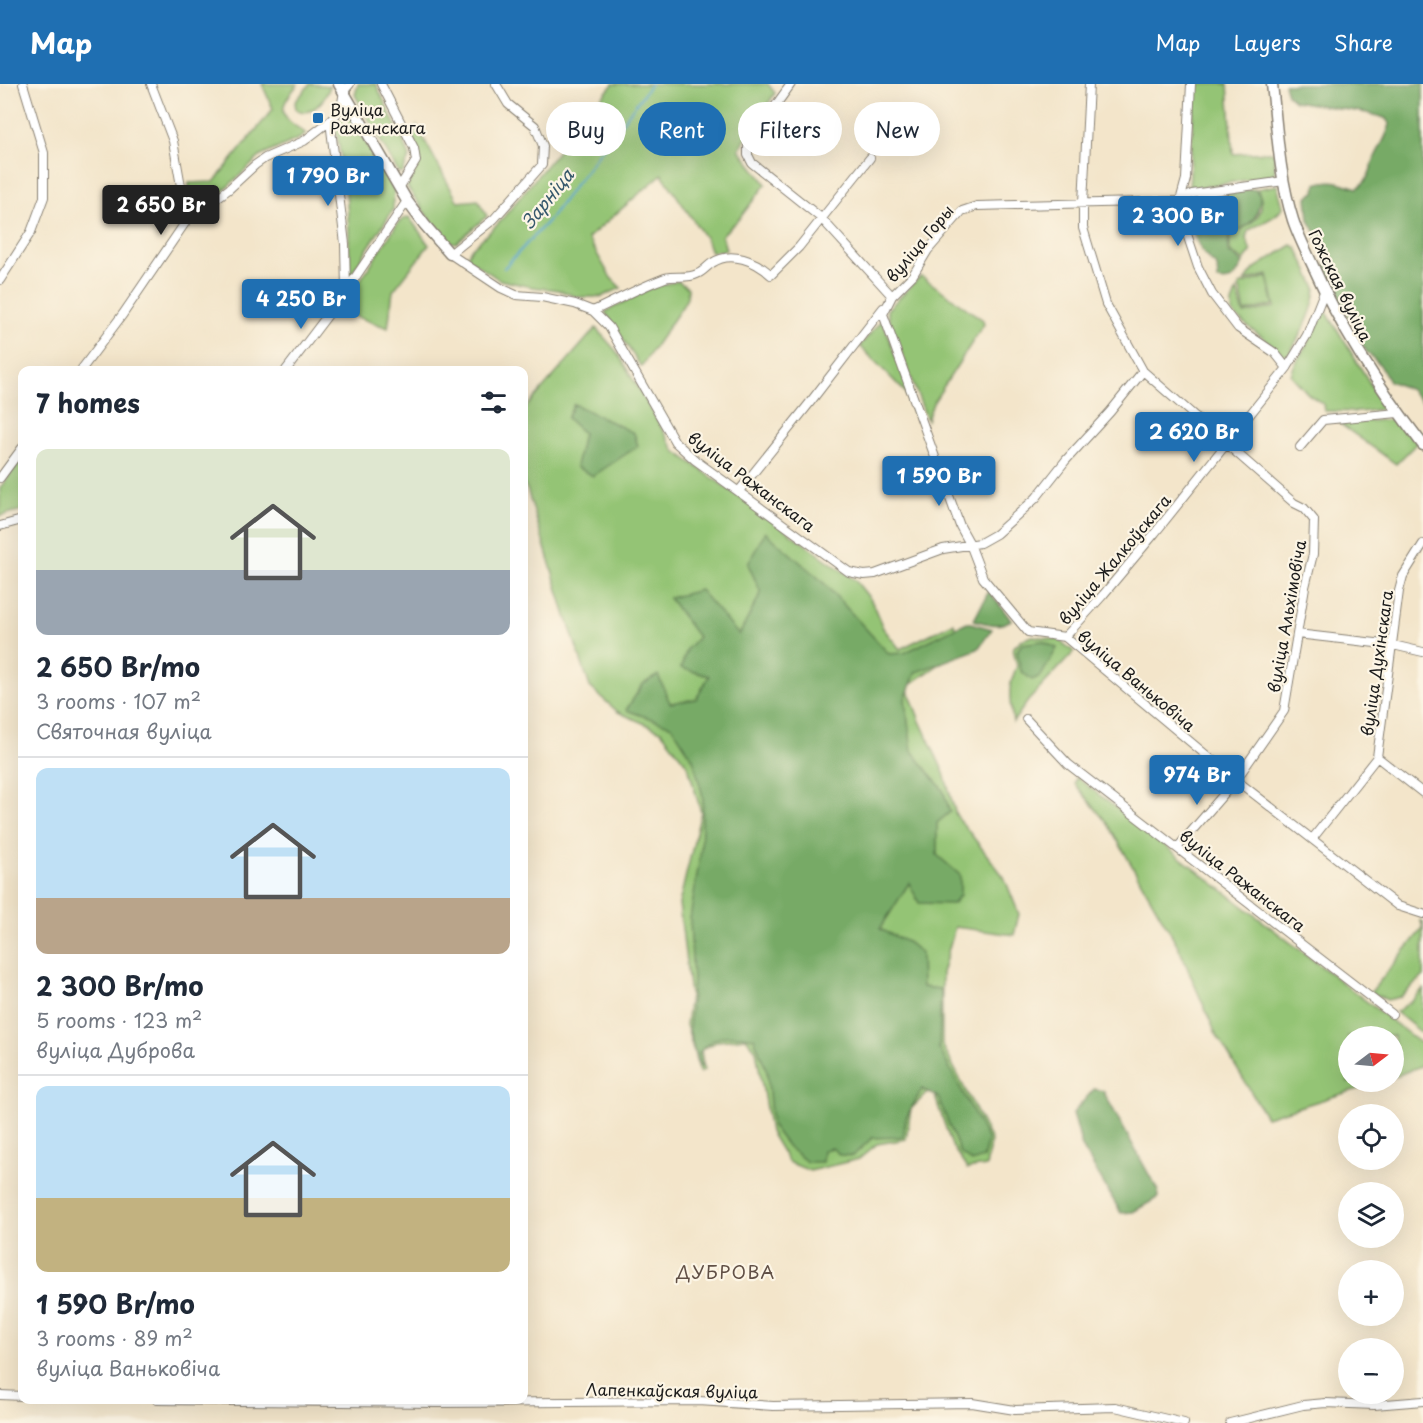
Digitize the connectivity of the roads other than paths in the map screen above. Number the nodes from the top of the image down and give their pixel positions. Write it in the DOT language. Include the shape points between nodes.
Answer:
graph roads {
  1 [pos="23,84"];
  2 [pos="151,84"];
  3 [pos="381,84"];
  4 [pos="496,84"];
  5 [pos="791,84"];
  6 [pos="1089,84"];
  7 [pos="1191,84"];
  8 [pos="1272,84"];
  9 [pos="345,86"];
  10 [pos="330,121"];
  11 [pos="870,158"];
  12 [pos="1284,181"];
  13 [pos="399,188"];
  14 [pos="407,201"];
  15 [pos="1180,201"];
  16 [pos="1083,203"];
  17 [pos="821,218"];
  18 [pos="188,220"];
  19 [pos="450,254"];
  20 [pos="0,280"];
  21 [pos="346,291"];
  22 [pos="1324,292"];
  23 [pos="892,296"];
  24 [pos="593,311"];
  25 [pos="84,366"];
  26 [pos="289,366"];
  27 [pos="1287,368"];
  28 [pos="1143,371"];
  29 [pos="1398,413"];
  30 [pos="1225,443"];
  31 [pos="1423,445"];
  32 [pos="1300,447"];
  33 [pos="18,453"];
  34 [pos="0,478"];
  35 [pos="739,491"];
  36 [pos="18,521"];
  37 [pos="0,526"];
  38 [pos="970,544"];
  39 [pos="1423,544"];
  40 [pos="1297,634"];
  41 [pos="1065,637"];
  42 [pos="1393,645"];
  43 [pos="1423,652"];
  44 [pos="1026,719"];
  45 [pos="1377,757"];
  46 [pos="1236,780"];
  47 [pos="1423,793"];
  48 [pos="1313,838"];
  49 [pos="1177,848"];
  50 [pos="1423,914"];
  51 [pos="1392,1014"];
  52 [pos="0,1395"];
  53 [pos="18,1396"];
  54 [pos="1423,1401"];
  55 [pos="528,1402"];
  56 [pos="1184,1423"];
  57 [pos="1230,1423"];
  1 -- 20 [label="street" via="44,153 44,197 31,232"];
  2 -- 18 [label="street" via="173,141"];
  3 -- 13 [label="street" via="414,148 416,161"];
  4 -- 19 [label="street" via="508,104 535,126 543,146 542,165 494,219"];
  5 -- 17 [label="street" via="748,144 748,155 752,163"];
  6 -- 16 [label="street, вуліца Альхімовіча"];
  7 -- 15 [label="street" via="1186,179"];
  8 -- 12 [label="street, Гожская вуліца"];
  9 -- 10 [label="street" via="341,109"];
  9 -- 13 [label="street"];
  10 -- 18 [label="street" via="304,141 255,165"];
  10 -- 21 [label="street" via="345,244"];
  11 -- 17 [label="street"];
  12 -- 15 [label="street, вуліца Горы" via="1192,194"];
  12 -- 22 [label="street, Гожская вуліца" via="1293,220"];
  13 -- 14 [label="street"];
  14 -- 19 [label="street"];
  14 -- 21 [label="street"];
  15 -- 16 [label="street, вуліца Горы"];
  15 -- 27 [label="street" via="1198,267 1212,294 1238,328 1275,353"];
  16 -- 23 [label="street, вуліца Горы" via="977,206 962,211"];
  16 -- 28 [label="street, вуліца Альхімовіча" via="1083,228 1106,304"];
  17 -- 23 [label="street"];
  17 -- 24 [label="street" via="771,275 762,266 742,258 725,258 698,274 668,277"];
  18 -- 25 [label="street"];
  19 -- 24 [label="street" via="516,295 542,297"];
  21 -- 26 [label="street"];
  22 -- 27 [label="street, вуліца Жалкоўскага" via="1307,335"];
  22 -- 29 [label="street, Гожская вуліца"];
  23 -- 35 [label="street, вуліца Горы"];
  23 -- 38 [label="street, вуліца Ваньковіча" via="883,314"];
  24 -- 35 [label="street, вуліца Ражанскага" via="609,327 675,442"];
  27 -- 30 [label="street, вуліца Жалкоўскага"];
  28 -- 30 [label="street, вуліца Альхімовіча"];
  28 -- 38 [label="street" via="1036,498 996,534"];
  29 -- 31 [label="street, Гожская вуліца"];
  29 -- 32 [label="street" via="1323,420"];
  30 -- 40 [label="street, вуліца Альхімовіча" via="1314,520 1313,554"];
  30 -- 41 [label="street, вуліца Жалкоўскага" via="1155,533"];
  33 -- 34 [label="street"];
  35 -- 38 [label="street, вуліца Ражанскага" via="849,572 875,574 943,549"];
  36 -- 37 [label="street"];
  38 -- 41 [label="street, вуліца Ваньковіча" via="983,578 1028,632"];
  39 -- 42 [label="street, вуліца Духінскага" via="1403,576"];
  40 -- 42 [label="street"];
  40 -- 46 [label="street, вуліца Альхімовіча" via="1284,711"];
  41 -- 46 [label="street, вуліца Ваньковіча"];
  42 -- 43 [label="street"];
  42 -- 45 [label="street, вуліца Духінскага"];
  44 -- 49 [label="street, вуліца Ражанскага" via="1068,764"];
  45 -- 47 [label="street, вуліца Духінскага"];
  45 -- 48 [label="street, вуліца Духінскага"];
  46 -- 48 [label="street, вуліца Ваньковіча"];
  46 -- 49 [label="street, вуліца Альхімовіча"];
  48 -- 50 [label="street, вуліца Ваньковіча" via="1398,906"];
  49 -- 51 [label="street, вуліца Ражанскага"];
  52 -- 53 [label="street"];
  54 -- 57 [label="street" via="1303,1405"];
  55 -- 56 [label="street, Лапенкаўская вуліца" via="687,1401 795,1406 972,1403 1015,1410 1115,1407"];
}
